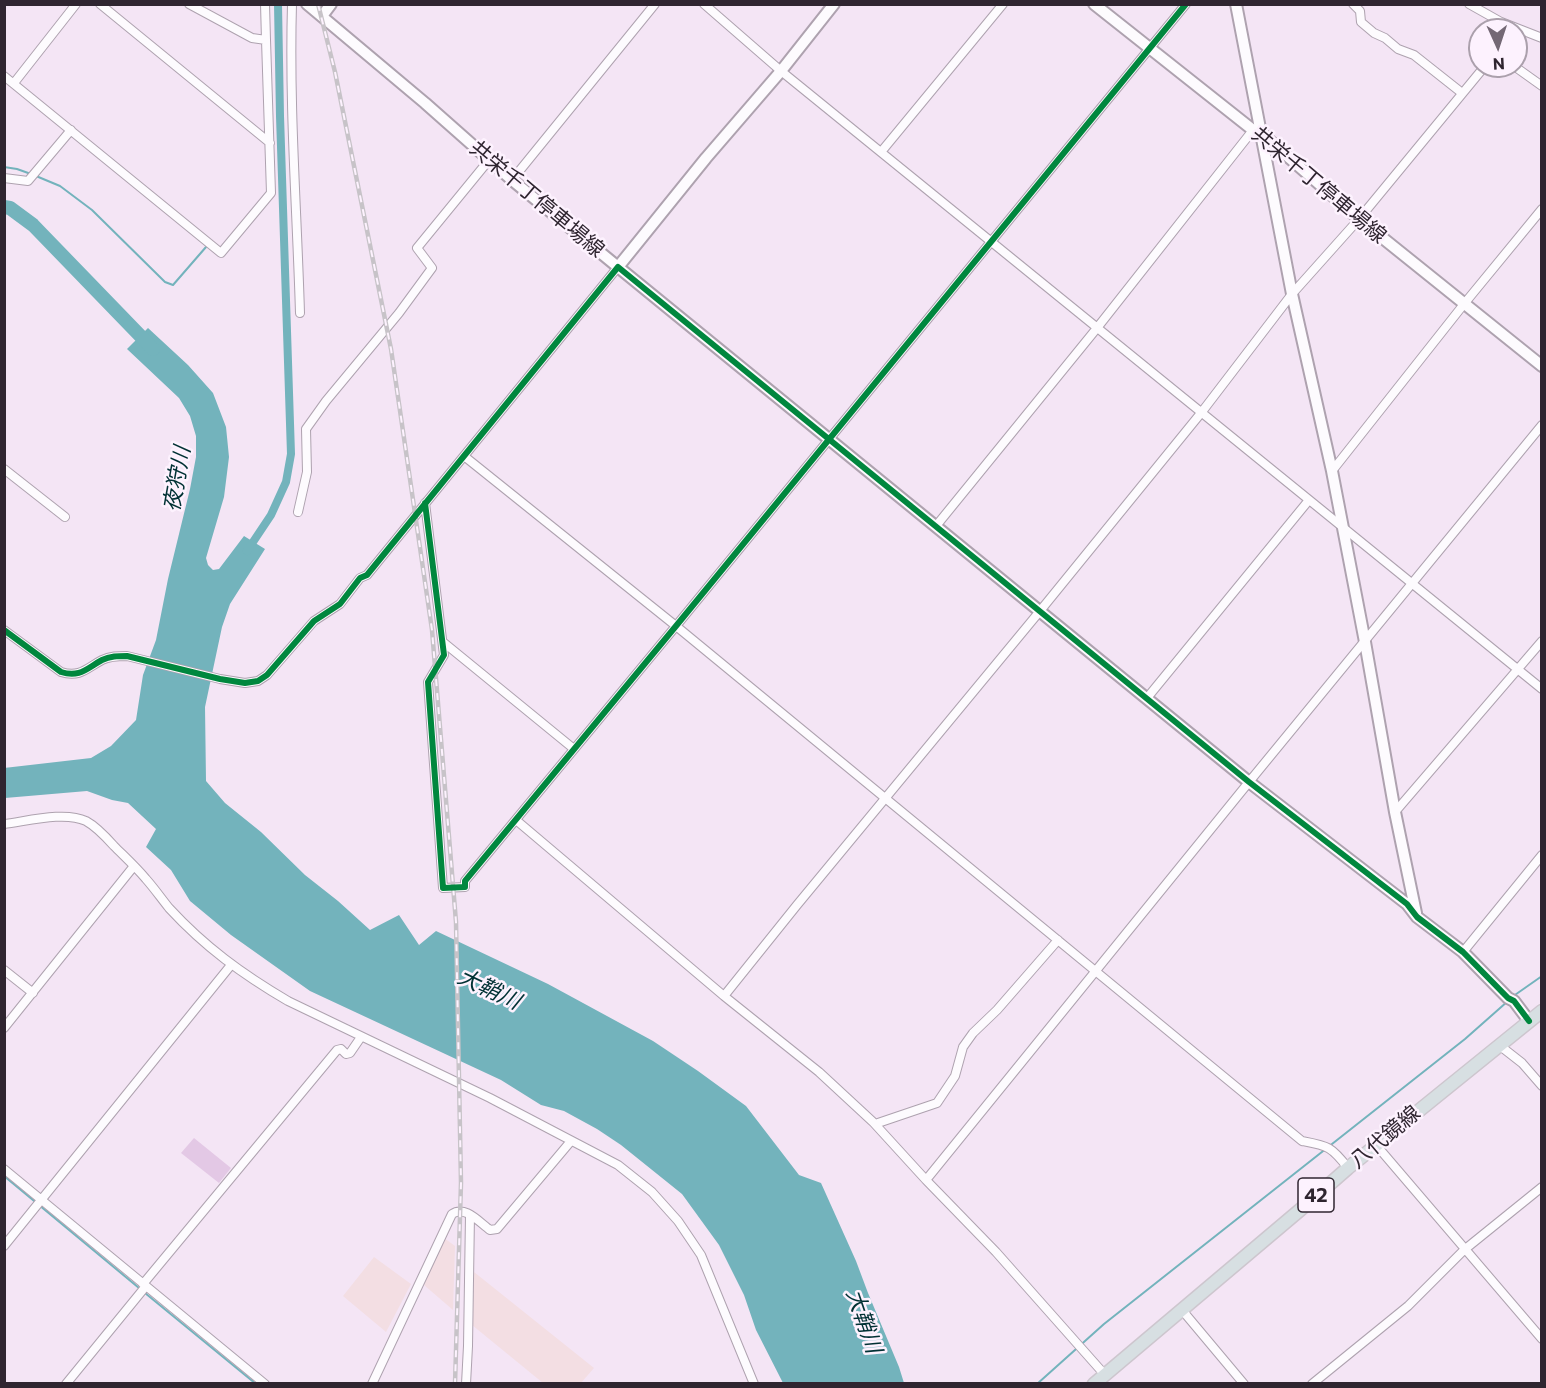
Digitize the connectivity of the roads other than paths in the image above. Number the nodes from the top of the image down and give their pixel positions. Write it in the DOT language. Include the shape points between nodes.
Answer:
graph roads {
  1 [pos="76,4"];
  2 [pos="100,4"];
  3 [pos="189,4"];
  4 [pos="265,4"];
  5 [pos="292,4"];
  6 [pos="307,4"];
  7 [pos="331,4"];
  8 [pos="655,4"];
  9 [pos="704,4"];
  10 [pos="834,4"];
  11 [pos="1003,4"];
  12 [pos="1094,4"];
  13 [pos="1186,4"];
  14 [pos="1236,4"];
  15 [pos="1353,4"];
  16 [pos="1469,4"];
  17 [pos="322,16"];
  18 [pos="1494,18"];
  19 [pos="266,40"];
  20 [pos="1149,49"];
  21 [pos="781,71"];
  22 [pos="4,76"];
  23 [pos="1528,76"];
  24 [pos="1475,78"];
  25 [pos="14,83"];
  26 [pos="1542,86"];
  27 [pos="1462,93"];
  28 [pos="71,130"];
  29 [pos="1257,132"];
  30 [pos="270,144"];
  31 [pos="881,152"];
  32 [pos="489,160"];
  33 [pos="4,178"];
  34 [pos="512,180"];
  35 [pos="1542,209"];
  36 [pos="1359,219"];
  37 [pos="991,242"];
  38 [pos="618,267"];
  39 [pos="1292,294"];
  40 [pos="1464,304"];
  41 [pos="300,313"];
  42 [pos="1097,328"];
  43 [pos="1542,366"];
  44 [pos="1201,413"];
  45 [pos="1542,425"];
  46 [pos="829,439"];
  47 [pos="464,456"];
  48 [pos="4,469"];
  49 [pos="1332,471"];
  50 [pos="1309,500"];
  51 [pos="425,503"];
  52 [pos="298,512"];
  53 [pos="64,517"];
  54 [pos="936,526"];
  55 [pos="1343,529"];
  56 [pos="1411,584"];
  57 [pos="1040,611"];
  58 [pos="676,626"];
  59 [pos="4,630"];
  60 [pos="1542,641"];
  61 [pos="443,642"];
  62 [pos="1365,642"];
  63 [pos="1517,670"];
  64 [pos="1542,689"];
  65 [pos="1147,698"];
  66 [pos="574,749"];
  67 [pos="1249,782"];
  68 [pos="886,799"];
  69 [pos="1395,812"];
  70 [pos="516,820"];
  71 [pos="4,824"];
  72 [pos="1542,855"];
  73 [pos="134,867"];
  74 [pos="1417,917"];
  75 [pos="1058,940"];
  76 [pos="1463,952"];
  77 [pos="231,965"];
  78 [pos="4,969"];
  79 [pos="1096,971"];
  80 [pos="33,993"];
  81 [pos="724,996"];
  82 [pos="1542,1011"];
  83 [pos="1529,1021"];
  84 [pos="4,1028"];
  85 [pos="361,1037"];
  86 [pos="1499,1045"];
  87 [pos="1542,1086"];
  88 [pos="875,1124"];
  89 [pos="571,1141"];
  90 [pos="1377,1146"];
  91 [pos="1348,1168"];
  92 [pos="4,1169"];
  93 [pos="926,1180"];
  94 [pos="1542,1188"];
  95 [pos="40,1203"];
  96 [pos="470,1215"];
  97 [pos="4,1246"];
  98 [pos="1464,1250"];
  99 [pos="143,1287"];
  100 [pos="1182,1310"];
  101 [pos="1542,1339"];
  102 [pos="1105,1375"];
  103 [pos="66,1383"];
  104 [pos="265,1383"];
  105 [pos="372,1383"];
  106 [pos="466,1383"];
  107 [pos="754,1383"];
  108 [pos="1094,1383"];
  109 [pos="1244,1383"];
  110 [pos="1312,1383"];
  1 -- 25 [label="street"];
  2 -- 30 [label="street"];
  3 -- 19 [label="street" via="252,38"];
  4 -- 19 [label="street"];
  5 -- 41 [label="street"];
  6 -- 17 [label="street, 共栄千丁停車場線"];
  7 -- 17 [label="street"];
  8 -- 34 [label="street"];
  9 -- 21 [label="street"];
  10 -- 21 [label="street, 共栄千丁停車場線"];
  11 -- 31 [label="street"];
  12 -- 20 [label="street, 共栄千丁停車場線"];
  13 -- 20 [label="street"];
  14 -- 29 [label="street"];
  15 -- 27 [label="street" via="1360,11 1361,22 1374,33 1414,55"];
  16 -- 18 [label="street"];
  17 -- 32 [label="street, 共栄千丁停車場線"];
  19 -- 30 [label="street"];
  20 -- 29 [label="street, 共栄千丁停車場線"];
  20 -- 37 [label="street"];
  21 -- 31 [label="street"];
  21 -- 38 [label="street, 共栄千丁停車場線"];
  22 -- 25 [label="street"];
  23 -- 26 [label="street"];
  24 -- 27 [label="street"];
  25 -- 28 [label="street"];
  27 -- 36 [label="street"];
  28 -- 30 [label="street" via="221,253 271,193"];
  28 -- 33 [label="street" via="28,181"];
  29 -- 36 [label="street, 共栄千丁停車場線"];
  29 -- 39 [label="street"];
  29 -- 42 [label="street"];
  31 -- 37 [label="street"];
  32 -- 34 [label="street, 共栄千丁停車場線"];
  32 -- 52 [label="street" via="417,248 432,268 306,429 307,472"];
  34 -- 38 [label="street, 共栄千丁停車場線"];
  35 -- 40 [label="street"];
  36 -- 39 [label="street"];
  36 -- 40 [label="street, 共栄千丁停車場線"];
  37 -- 42 [label="street"];
  37 -- 46 [label="street"];
  38 -- 46 [label="street"];
  38 -- 47 [label="street"];
  39 -- 44 [label="street"];
  39 -- 49 [label="street"];
  40 -- 43 [label="street, 共栄千丁停車場線"];
  40 -- 49 [label="street"];
  42 -- 44 [label="street"];
  42 -- 54 [label="street"];
  44 -- 50 [label="street"];
  44 -- 57 [label="street"];
  45 -- 56 [label="street"];
  46 -- 54 [label="street"];
  46 -- 58 [label="street"];
  47 -- 51 [label="street"];
  47 -- 58 [label="street"];
  48 -- 53 [label="street"];
  49 -- 55 [label="street"];
  50 -- 55 [label="street"];
  50 -- 65 [label="street"];
  51 -- 59 [label="street" via="340,604 314,621 258,681 220,679 127,656 116,656 88,670 66,674"];
  51 -- 61 [label="street"];
  54 -- 57 [label="street"];
  55 -- 56 [label="street"];
  55 -- 62 [label="street"];
  56 -- 62 [label="street"];
  56 -- 63 [label="street"];
  57 -- 65 [label="street"];
  57 -- 68 [label="street"];
  58 -- 66 [label="street"];
  58 -- 68 [label="street"];
  60 -- 63 [label="street"];
  61 -- 66 [label="street"];
  61 -- 70 [label="street" via="444,655 428,682 443,888 465,887 465,881"];
  62 -- 67 [label="street"];
  62 -- 69 [label="street"];
  63 -- 64 [label="street"];
  63 -- 69 [label="street"];
  65 -- 67 [label="street"];
  66 -- 70 [label="street"];
  67 -- 74 [label="street" via="1407,904"];
  67 -- 79 [label="street"];
  68 -- 75 [label="street"];
  68 -- 81 [label="street"];
  69 -- 74 [label="street"];
  70 -- 81 [label="street"];
  71 -- 73 [label="street" via="63,816 86,821"];
  72 -- 76 [label="street"];
  73 -- 77 [label="street" via="196,936"];
  73 -- 80 [label="street"];
  74 -- 76 [label="street"];
  75 -- 79 [label="street"];
  75 -- 88 [label="street" via="963,1047 955,1076 937,1103"];
  76 -- 83 [label="street"];
  77 -- 85 [label="street" via="288,1000"];
  77 -- 95 [label="street"];
  78 -- 80 [label="street"];
  79 -- 91 [label="street" via="1302,1141 1329,1147"];
  79 -- 93 [label="street"];
  80 -- 84 [label="street"];
  81 -- 88 [label="street" via="819,1072"];
  82 -- 83 [label="main road, 八代鏡線 / 42"];
  83 -- 86 [label="main road, 八代鏡線 / 42"];
  85 -- 89 [label="street"];
  85 -- 99 [label="street" via="350,1053 337,1050"];
  86 -- 87 [label="street"];
  86 -- 90 [label="main road, 八代鏡線 / 42"];
  88 -- 93 [label="street"];
  89 -- 96 [label="street" via="497,1229 490,1230"];
  89 -- 107 [label="street" via="618,1165 652,1192 678,1221 701,1255"];
  90 -- 91 [label="main road, 八代鏡線 / 42"];
  90 -- 98 [label="street"];
  91 -- 100 [label="main road, 八代鏡線 / 42"];
  92 -- 95 [label="street"];
  93 -- 102 [label="street"];
  94 -- 98 [label="street"];
  95 -- 97 [label="street"];
  95 -- 99 [label="street"];
  96 -- 105 [label="street" via="456,1211 452,1215"];
  96 -- 106 [label="street"];
  98 -- 101 [label="street"];
  98 -- 110 [label="street" via="1408,1306"];
  99 -- 103 [label="street"];
  99 -- 104 [label="street"];
  100 -- 102 [label="main road, 八代鏡線 / 42"];
  100 -- 109 [label="street"];
  102 -- 108 [label="main road, 八代鏡線 / 42"];
}
